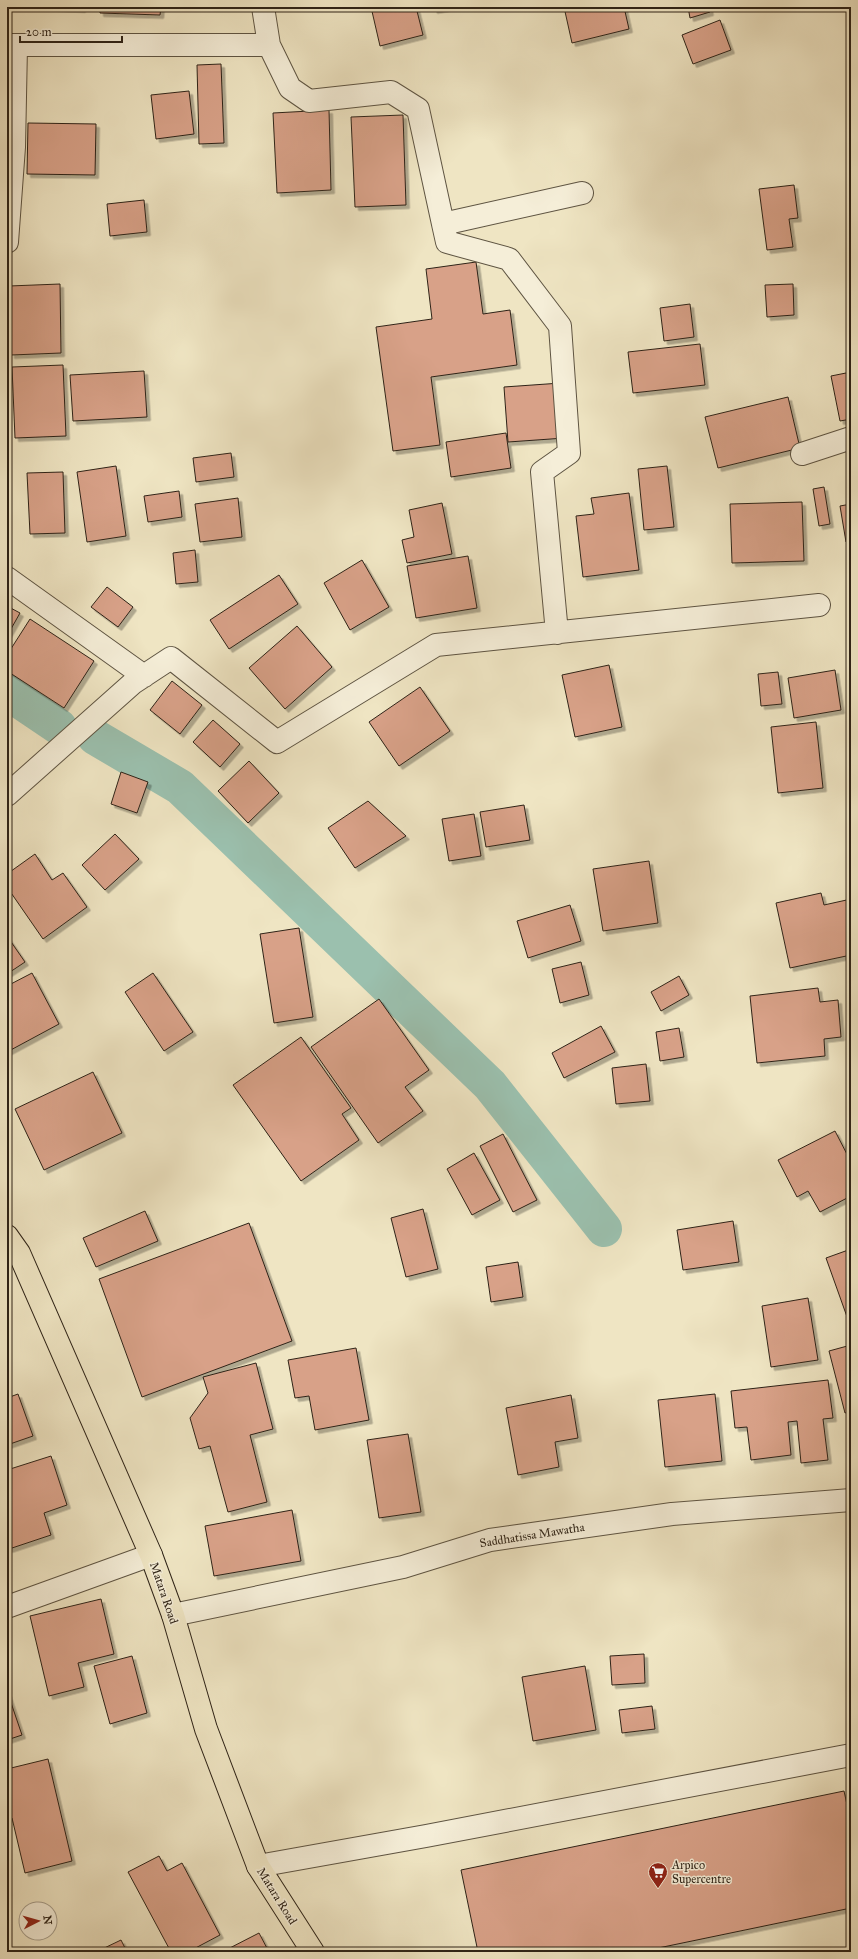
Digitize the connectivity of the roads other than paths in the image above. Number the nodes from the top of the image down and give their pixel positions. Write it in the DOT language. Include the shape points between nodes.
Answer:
graph roads {
  1 [pos="263,7"];
  2 [pos="11,45"];
  3 [pos="269,45"];
  4 [pos="582,193"];
  5 [pos="444,224"];
  6 [pos="7,242"];
  7 [pos="851,438"];
  8 [pos="802,454"];
  9 [pos="7,578"];
  10 [pos="819,605"];
  11 [pos="556,633"];
  12 [pos="144,676"];
  13 [pos="7,795"];
  14 [pos="7,1236"];
  15 [pos="851,1500"];
  16 [pos="151,1555"];
  17 [pos="7,1607"];
  18 [pos="173,1615"];
  19 [pos="851,1755"];
  20 [pos="258,1866"];
  21 [pos="313,1952"];
  1 -- 3 [label="street"];
  2 -- 3 [label="street"];
  2 -- 6 [label="street" via="14,147"];
  3 -- 5 [label="street" via="290,88 309,101 391,92 418,109"];
  4 -- 5 [label="street"];
  5 -- 11 [label="street" via="447,242 509,259 560,326 569,453 542,472"];
  7 -- 8 [label="street"];
  9 -- 12 [label="street"];
  10 -- 11 [label="street"];
  11 -- 12 [label="street" via="436,645 277,742 171,658"];
  12 -- 13 [label="street"];
  14 -- 16 [label="highway, Matara Road" via="19,1253"];
  15 -- 18 [label="street, Saddhatissa Mawatha" via="672,1514 490,1540 403,1567"];
  16 -- 17 [label="street"];
  16 -- 18 [label="highway, Matara Road"];
  18 -- 20 [label="highway, Matara Road" via="206,1729"];
  19 -- 20 [label="street"];
  20 -- 21 [label="highway, Matara Road"];
}
